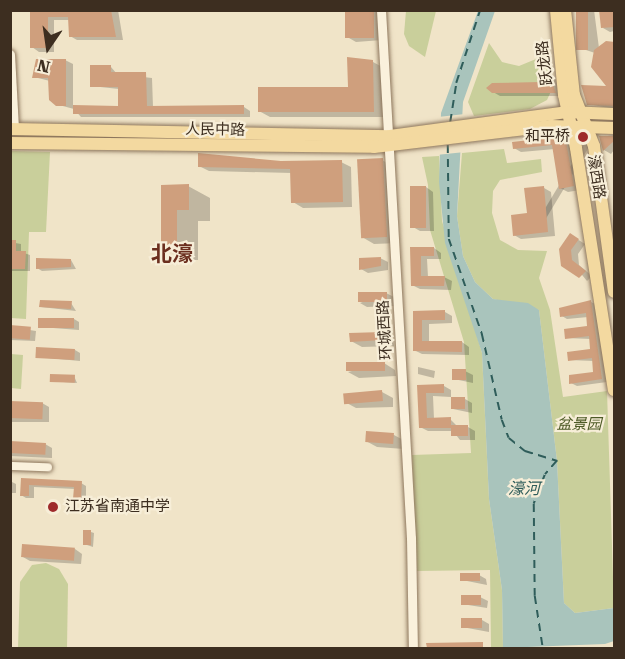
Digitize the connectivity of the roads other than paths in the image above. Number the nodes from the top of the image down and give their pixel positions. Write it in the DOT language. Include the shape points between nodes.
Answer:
graph roads {
  1 [pos="381,10"];
  2 [pos="556,10"];
  3 [pos="565,10"];
  4 [pos="10,55"];
  5 [pos="574,112"];
  6 [pos="615,114"];
  7 [pos="572,127"];
  8 [pos="589,127"];
  9 [pos="615,128"];
  10 [pos="12,129"];
  11 [pos="475,131"];
  12 [pos="391,141"];
  13 [pos="10,143"];
  14 [pos="615,292"];
  15 [pos="615,390"];
  16 [pos="10,466"];
  17 [pos="48,467"];
  18 [pos="413,648"];
  1 -- 12 [label="street, 环城西路"];
  2 -- 5 [label="main road, 跃龙路"];
  3 -- 5 [label="main road, 跃龙路"];
  4 -- 10 [label="main road"];
  5 -- 6 [label="main road"];
  5 -- 7 [label="main road, 濠西路"];
  5 -- 8 [label="main road, 濠西路"];
  5 -- 11 [label="main road"];
  7 -- 8 [label="main road"];
  7 -- 11 [label="main road"];
  7 -- 15 [label="main road, 濠西路"];
  8 -- 9 [label="main road"];
  8 -- 14 [label="main road, 濠西路"];
  10 -- 12 [label="main road, 人民中路"];
  11 -- 12 [label="main road, 人民中路"];
  12 -- 13 [label="main road, 人民中路"];
  12 -- 18 [label="street, 环城西路"];
  16 -- 17 [label="street"];
}
